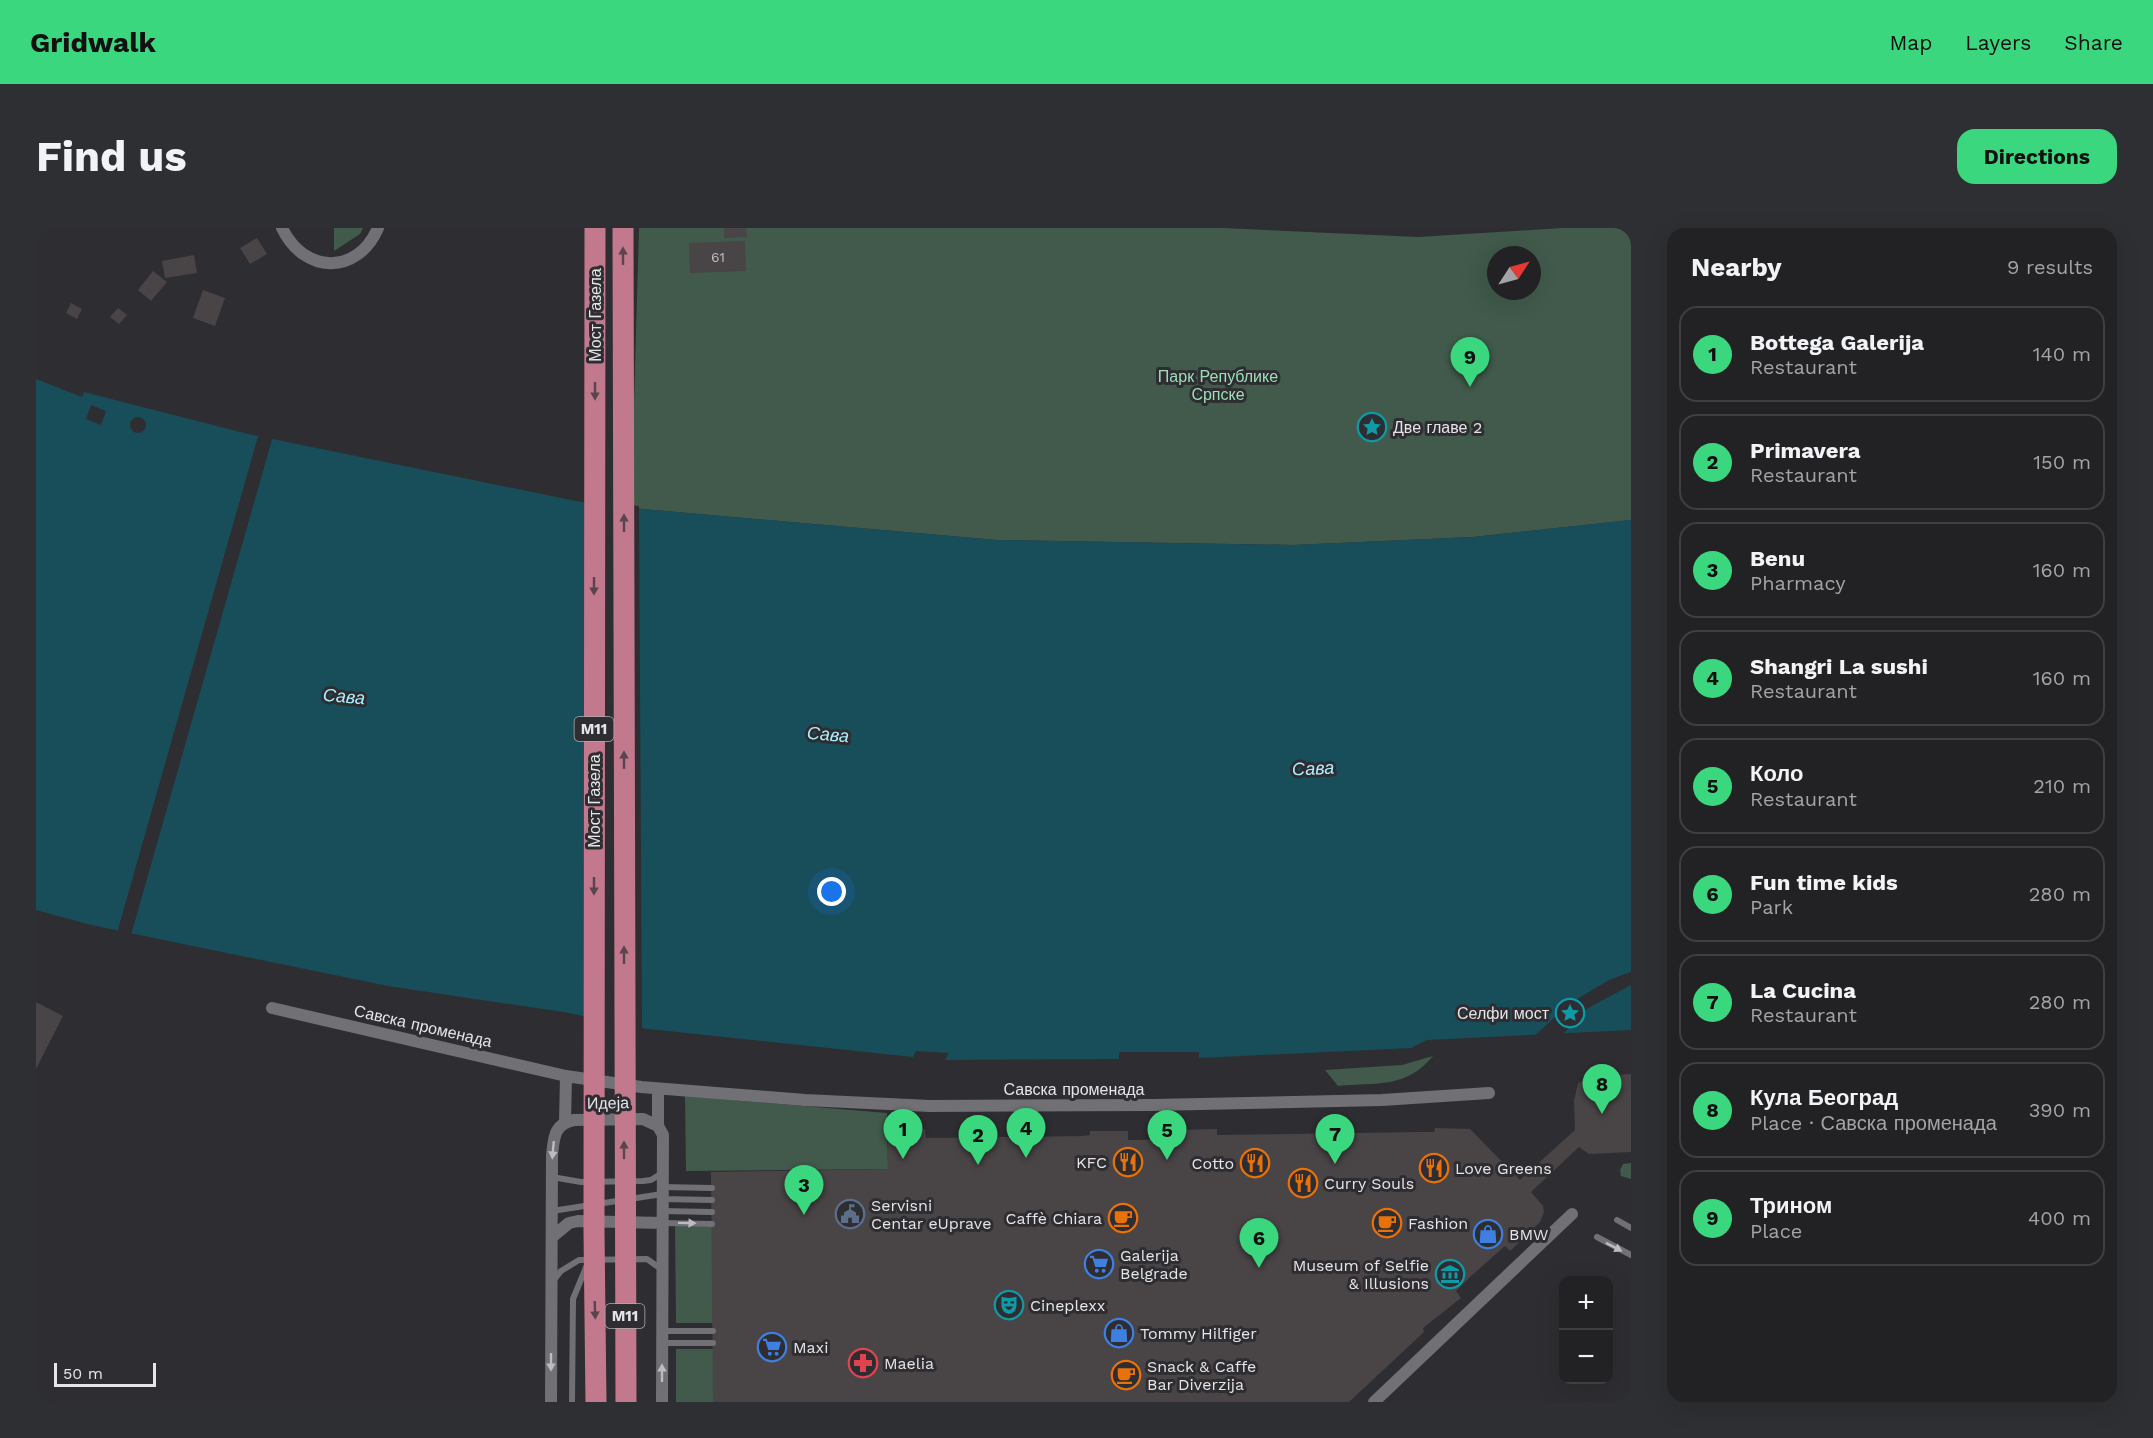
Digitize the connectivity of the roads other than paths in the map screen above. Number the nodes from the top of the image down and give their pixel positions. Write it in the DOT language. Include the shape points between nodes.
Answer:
graph roads {
  1 [pos="282,228"];
  2 [pos="378,228"];
  3 [pos="595,228"];
  4 [pos="623,228"];
  5 [pos="272,1008"];
  6 [pos="567,1076"];
  7 [pos="658,1089"];
  8 [pos="1489,1093"];
  9 [pos="565,1122"];
  10 [pos="658,1126"];
  11 [pos="662,1173"];
  12 [pos="552,1177"];
  13 [pos="711,1188"];
  14 [pos="712,1200"];
  15 [pos="662,1203"];
  16 [pos="552,1211"];
  17 [pos="712,1212"];
  18 [pos="1572,1214"];
  19 [pos="1617,1220"];
  20 [pos="712,1224"];
  21 [pos="1631,1228"];
  22 [pos="552,1237"];
  23 [pos="1597,1237"];
  24 [pos="1631,1255"];
  25 [pos="631,1258"];
  26 [pos="589,1259"];
  27 [pos="661,1269"];
  28 [pos="552,1283"];
  29 [pos="713,1331"];
  30 [pos="662,1337"];
  31 [pos="713,1343"];
  32 [pos="551,1402"];
  33 [pos="572,1402"];
  34 [pos="596,1402"];
  35 [pos="626,1402"];
  36 [pos="633,1402"];
  37 [pos="662,1402"];
  38 [pos="1374,1402"];
  1 -- 2 [label="street" via="301,254 330,263 352,260 362,253"];
  3 -- 34 [label="highway, Мост Газела / M11, one-way"];
  35 -- 4 [label="highway, Мост Газела / M11, one-way"];
  5 -- 6 [label="street, Савска променада"];
  6 -- 7 [label="street, Савска променада"];
  6 -- 9 [label="street"];
  7 -- 8 [label="street, Савска променада" via="930,1106 1371,1100"];
  7 -- 10 [label="street"];
  9 -- 10 [label="street, Идеја" via="643,1119"];
  9 -- 12 [label="street, Идеја, one-way" via="554,1134"];
  10 -- 11 [label="street" via="663,1135"];
  11 -- 12 [label="lane" via="643,1181 581,1182"];
  11 -- 15 [label="street"];
  12 -- 16 [label="street, Идеја"];
  13 -- 15 [label="lane"];
  14 -- 15 [label="lane"];
  15 -- 16 [label="lane"];
  15 -- 17 [label="lane"];
  15 -- 20 [label="lane, one-way"];
  15 -- 22 [label="street" via="569,1223"];
  15 -- 27 [label="street"];
  16 -- 22 [label="street, Идеја"];
  18 -- 38 [label="street"];
  19 -- 21 [label="lane"];
  22 -- 28 [label="street, Идеја"];
  23 -- 24 [label="lane, one-way"];
  25 -- 26 [label="lane"];
  25 -- 27 [label="lane" via="647,1259"];
  25 -- 36 [label="lane"];
  26 -- 28 [label="lane" via="572,1264"];
  26 -- 33 [label="lane" via="573,1299"];
  27 -- 30 [label="street"];
  28 -- 32 [label="street, Идеја, one-way"];
  29 -- 30 [label="lane"];
  30 -- 31 [label="lane"];
  37 -- 30 [label="street, one-way"];
}
